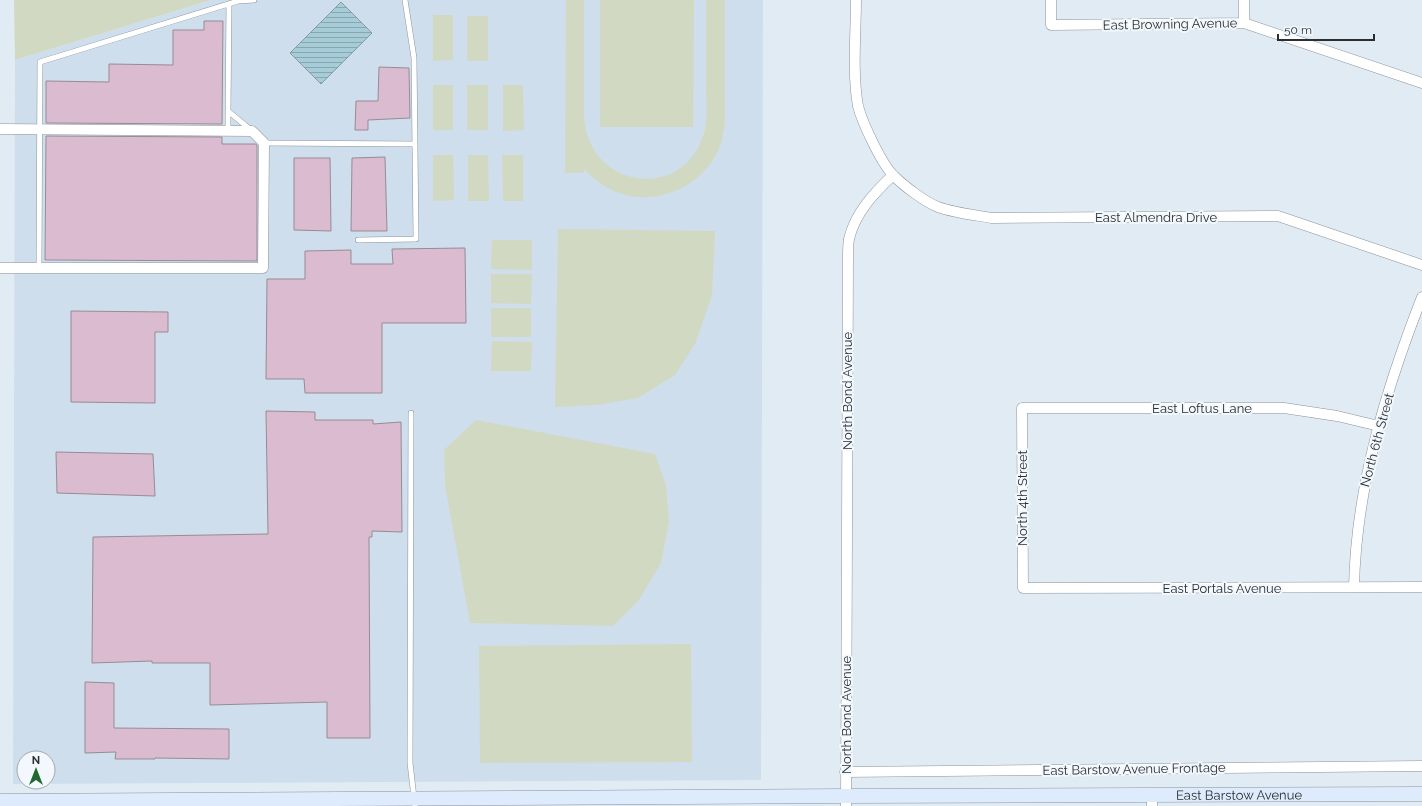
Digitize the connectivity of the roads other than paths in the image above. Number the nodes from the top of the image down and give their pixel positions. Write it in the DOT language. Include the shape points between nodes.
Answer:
graph roads {
  1 [pos="254,0"];
  2 [pos="405,0"];
  3 [pos="856,0"];
  4 [pos="1051,0"];
  5 [pos="1244,0"];
  6 [pos="229,4"];
  7 [pos="1244,23"];
  8 [pos="1422,83"];
  9 [pos="228,111"];
  10 [pos="0,129"];
  11 [pos="39,129"];
  12 [pos="228,131"];
  13 [pos="252,131"];
  14 [pos="264,143"];
  15 [pos="415,144"];
  16 [pos="893,175"];
  17 [pos="358,240"];
  18 [pos="1422,265"];
  19 [pos="0,268"];
  20 [pos="39,268"];
  21 [pos="1422,297"];
  22 [pos="1022,408"];
  23 [pos="410,413"];
  24 [pos="1379,426"];
  25 [pos="1354,587"];
  26 [pos="1422,587"];
  27 [pos="1023,588"];
  28 [pos="1422,766"];
  29 [pos="845,772"];
  30 [pos="1422,794"];
  31 [pos="1152,800"];
  32 [pos="0,801"];
  33 [pos="846,801"];
  34 [pos="992,801"];
  35 [pos="415,802"];
  1 -- 6 [label="lane"];
  2 -- 15 [label="lane" via="414,58"];
  3 -- 16 [label="street" via="856,81 859,107 866,129"];
  4 -- 7 [label="street, East Browning Avenue" via="1051,25"];
  5 -- 7 [label="street"];
  6 -- 9 [label="lane"];
  6 -- 11 [label="lane" via="40,62"];
  7 -- 8 [label="street, East Browning Avenue"];
  9 -- 12 [label="lane"];
  9 -- 13 [label="lane"];
  10 -- 11 [label="street"];
  11 -- 12 [label="street"];
  11 -- 20 [label="lane"];
  12 -- 13 [label="street"];
  13 -- 14 [label="street"];
  14 -- 15 [label="lane"];
  14 -- 20 [label="street" via="263,268"];
  15 -- 17 [label="lane" via="416,239"];
  16 -- 18 [label="street, East Almendra Drive" via="937,206 959,213 992,218 1278,216"];
  16 -- 29 [label="street, North Bond Avenue" via="866,202 856,220 848,252"];
  19 -- 20 [label="street"];
  21 -- 24 [label="street, North 6th Street" via="1403,345"];
  22 -- 24 [label="street, East Loftus Lane" via="1284,408 1337,416"];
  22 -- 27 [label="street, North 4th Street"];
  23 -- 35 [label="lane" via="410,763"];
  24 -- 25 [label="street, North 6th Street" via="1364,490"];
  25 -- 26 [label="street, East Portals Avenue"];
  25 -- 27 [label="street, East Portals Avenue"];
  28 -- 29 [label="street, East Barstow Avenue Frontage"];
  29 -- 33 [label="street, North Bond Avenue"];
  30 -- 31 [label="main road, East Barstow Avenue"];
  31 -- 34 [label="main road, East Barstow Avenue"];
  32 -- 35 [label="main road, East Barstow Avenue"];
  33 -- 34 [label="main road, East Barstow Avenue"];
  33 -- 35 [label="main road, East Barstow Avenue"];
}
